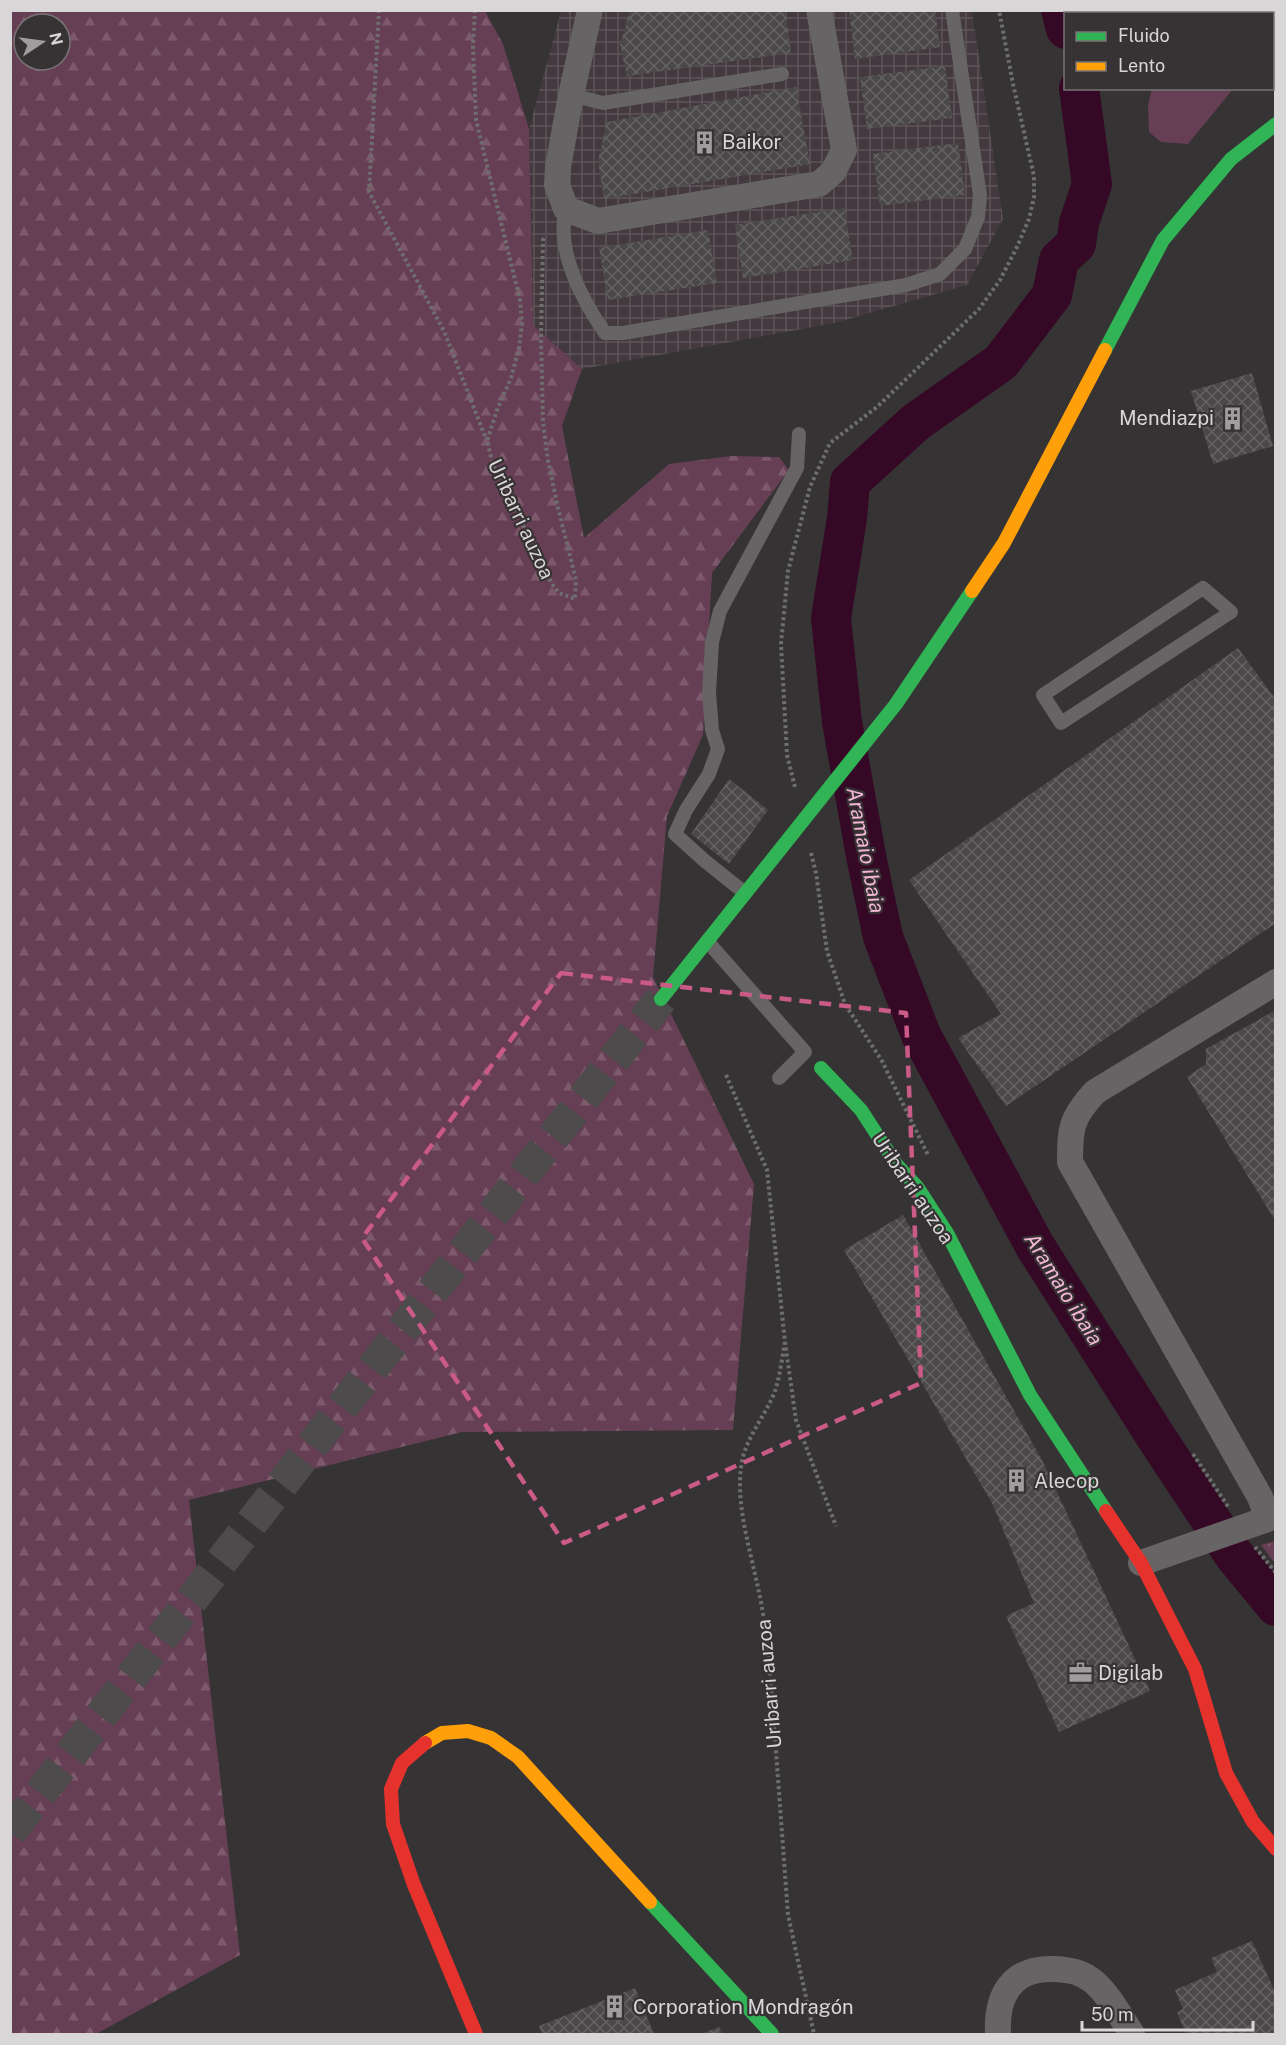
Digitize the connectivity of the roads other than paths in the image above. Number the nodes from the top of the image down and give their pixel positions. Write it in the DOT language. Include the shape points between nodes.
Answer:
graph roads {
  1 [pos="590,10"];
  2 [pos="819,10"];
  3 [pos="952,10"];
  4 [pos="782,74"];
  5 [pos="571,95"];
  6 [pos="1275,124"];
  7 [pos="564,216"];
  8 [pos="799,434"];
  9 [pos="1231,612"];
  10 [pos="745,893"];
  11 [pos="707,941"];
  12 [pos="1275,982"];
  13 [pos="661,999"];
  14 [pos="805,1052"];
  15 [pos="821,1068"];
  16 [pos="779,1078"];
  17 [pos="1272,1517"];
  18 [pos="1141,1563"];
  19 [pos="1275,1849"];
  20 [pos="476,2034"];
  21 [pos="772,2034"];
  22 [pos="998,2034"];
  23 [pos="1132,2034"];
  1 -- 5 [label="street"];
  2 -- 7 [label="street" via="844,150 834,172 819,184 598,221"];
  3 -- 7 [label="lane" via="980,195 978,217 965,249 940,274 906,285 605,333 591,314 566,254"];
  4 -- 5 [label="lane" via="603,102"];
  5 -- 7 [label="street" via="557,185"];
  6 -- 10 [label="street" via="1231,159 1163,240 1004,543 896,704"];
  8 -- 10 [label="lane" via="797,468 720,611 712,642 709,693 718,749 709,774 675,834"];
  9 -- 9 [label="lane" via="1061,723 1043,695 1203,588"];
  10 -- 11 [label="street"];
  11 -- 13 [label="street"];
  11 -- 14 [label="lane"];
  12 -- 17 [label="street" via="1095,1092 1080,1108 1070,1130 1070,1162"];
  14 -- 15 [label="lane"];
  14 -- 16 [label="lane"];
  15 -- 18 [label="street, Uribarri auzoa" via="861,1110 896,1164 918,1188 946,1233 1030,1395"];
  17 -- 18 [label="street"];
  18 -- 19 [label="street, Uribarri auzoa" via="1195,1669 1226,1773 1253,1822"];
  20 -- 21 [label="street" via="414,1885 393,1824 391,1789 402,1763 419,1746 442,1733 468,1731 491,1738 518,1756"];
  22 -- 23 [label="street" via="997,2014 1011,1984 1027,1972 1047,1968 1075,1970 1093,1981 1110,1999"];
}
